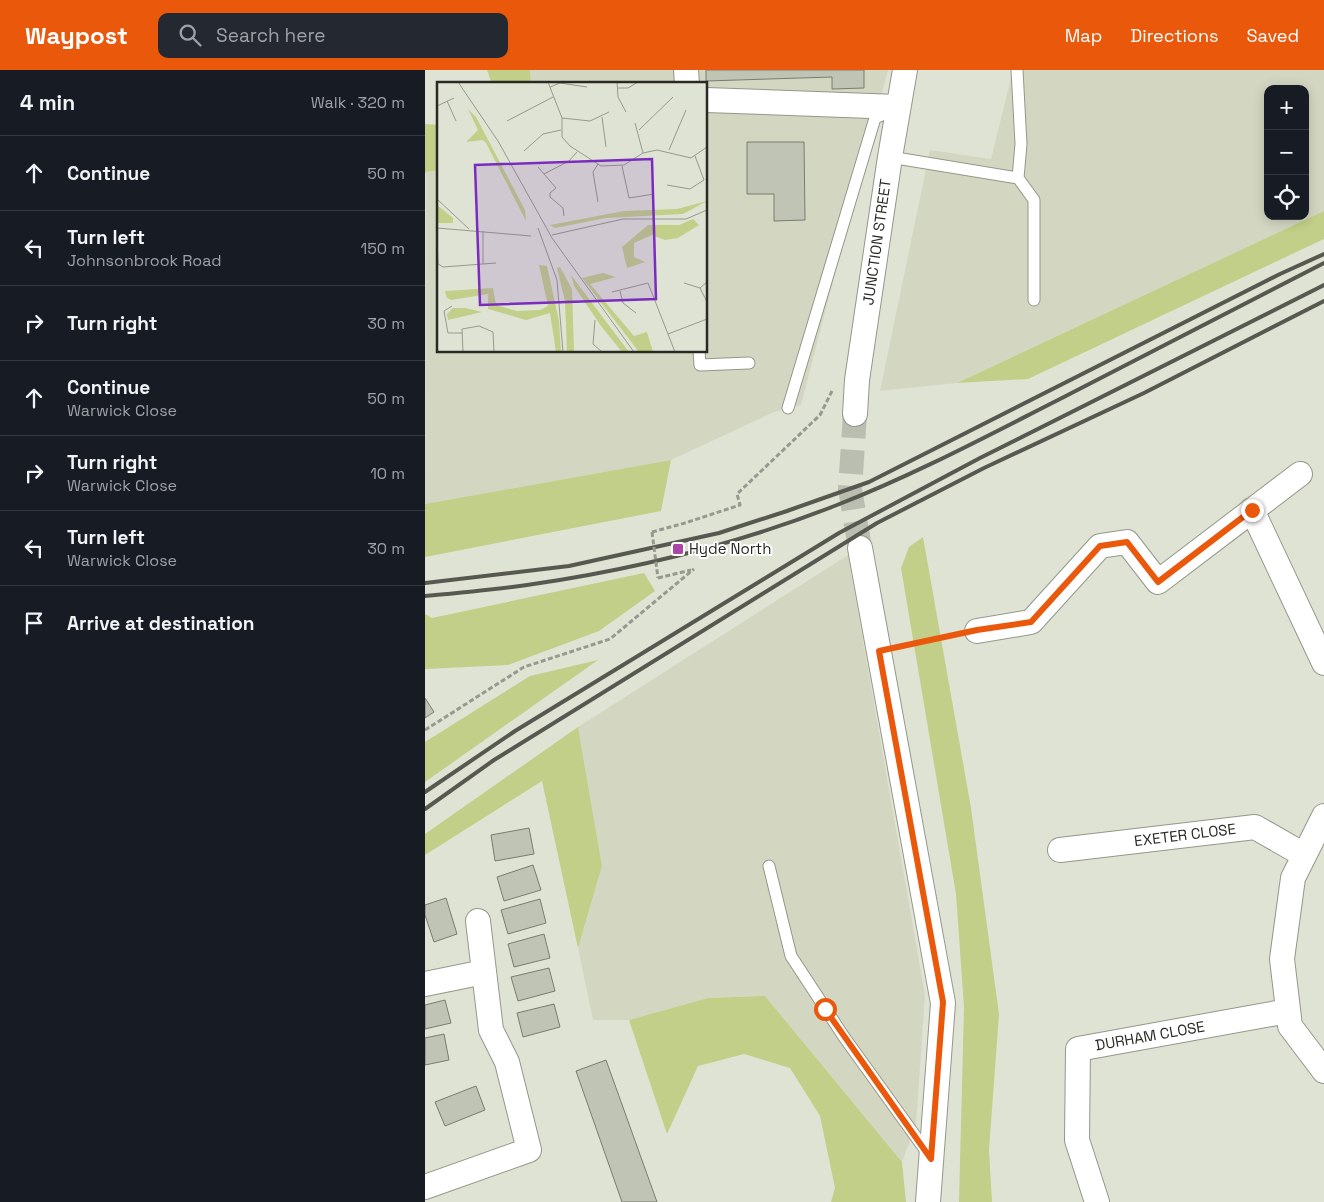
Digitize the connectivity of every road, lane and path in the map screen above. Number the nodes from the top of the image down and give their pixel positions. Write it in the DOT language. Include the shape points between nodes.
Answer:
graph roads {
  1 [pos="905,70"];
  2 [pos="1017,70"];
  3 [pos="707,100"];
  4 [pos="898,107"];
  5 [pos="890,157"];
  6 [pos="1018,178"];
  7 [pos="1034,300"];
  8 [pos="699,352"];
  9 [pos="749,364"];
  10 [pos="833,388"];
  11 [pos="788,408"];
  12 [pos="855,414"];
  13 [pos="1300,474"];
  14 [pos="1252,510"];
  15 [pos="860,548"];
  16 [pos="977,630"];
  17 [pos="879,651"];
  18 [pos="1324,663"];
  19 [pos="425,730"];
  20 [pos="1324,816"];
  21 [pos="1059,850"];
  22 [pos="1304,855"];
  23 [pos="769,866"];
  24 [pos="478,921"];
  25 [pos="484,972"];
  26 [pos="425,984"];
  27 [pos="1288,1011"];
  28 [pos="1324,1071"];
  29 [pos="931,1159"];
  30 [pos="425,1187"];
  31 [pos="928,1202"];
  32 [pos="1097,1202"];
  1 -- 4 [label="street, JUNCTION STREET"];
  2 -- 6 [label="lane" via="1021,144"];
  3 -- 4 [label="street"];
  4 -- 5 [label="street, JUNCTION STREET"];
  4 -- 11 [label="lane" via="875,118"];
  5 -- 6 [label="lane"];
  5 -- 12 [label="street, JUNCTION STREET" via="857,380"];
  6 -- 7 [label="lane" via="1034,200"];
  8 -- 9 [label="lane" via="700,365"];
  10 -- 19 [label="path, bridge" via="820,415 737,494 740,505 652,532 658,578 694,569 610,639 524,667"];
  13 -- 14 [label="street"];
  14 -- 16 [label="street" via="1158,582 1127,542 1100,546 1031,622"];
  14 -- 18 [label="street"];
  15 -- 17 [label="street"];
  16 -- 17 [label="path"];
  17 -- 29 [label="street" via="943,1002"];
  20 -- 22 [label="street"];
  21 -- 22 [label="street, EXETER CLOSE" via="1255,827"];
  22 -- 27 [label="street" via="1293,878 1282,959"];
  23 -- 29 [label="lane" via="791,956"];
  24 -- 25 [label="street"];
  25 -- 26 [label="street"];
  25 -- 30 [label="street" via="491,1030 507,1062 529,1150"];
  27 -- 28 [label="street" via="1290,1026"];
  27 -- 32 [label="street, DURHAM CLOSE" via="1078,1049 1077,1140"];
  29 -- 31 [label="street"];
}
